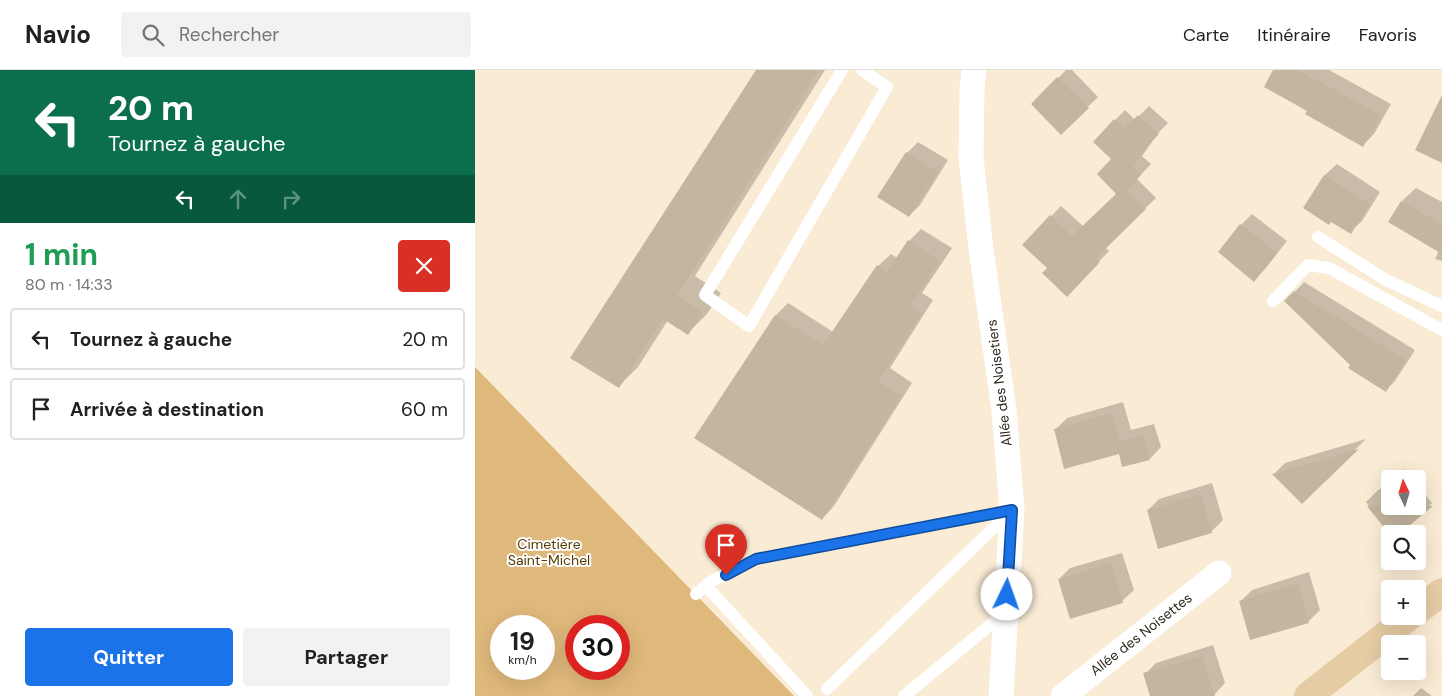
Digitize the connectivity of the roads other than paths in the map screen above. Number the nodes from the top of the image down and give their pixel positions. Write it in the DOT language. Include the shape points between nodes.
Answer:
graph roads {
  1 [pos="842,70"];
  2 [pos="863,70"];
  3 [pos="974,70"];
  4 [pos="1318,237"];
  5 [pos="1273,301"];
  6 [pos="1442,306"];
  7 [pos="1442,330"];
  8 [pos="1012,510"];
  9 [pos="1219,573"];
  10 [pos="706,586"];
  11 [pos="1442,592"];
  12 [pos="696,594"];
  13 [pos="1426,604"];
  14 [pos="1006,612"];
  15 [pos="1399,625"];
  16 [pos="827,689"];
  17 [pos="807,696"];
  18 [pos="904,696"];
  19 [pos="1001,696"];
  20 [pos="1063,696"];
  21 [pos="1308,696"];
  1 -- 2 [label="lane" via="705,295 749,326 887,87"];
  3 -- 8 [label="street, Allée des Noisetiers" via="971,157 1004,410"];
  4 -- 6 [label="lane" via="1386,280"];
  5 -- 7 [label="lane" via="1308,266 1329,268"];
  8 -- 10 [label="lane" via="756,559"];
  8 -- 14 [label="street, Allée des Noisetiers"];
  8 -- 16 [label="lane"];
  9 -- 20 [label="street, Allée des Noisettes"];
  10 -- 12 [label="lane"];
  10 -- 17 [label="lane"];
  11 -- 13 [label="main road"];
  14 -- 18 [label="lane"];
  14 -- 19 [label="street, Allée des Noisetiers"];
  15 -- 21 [label="main road"];
}
